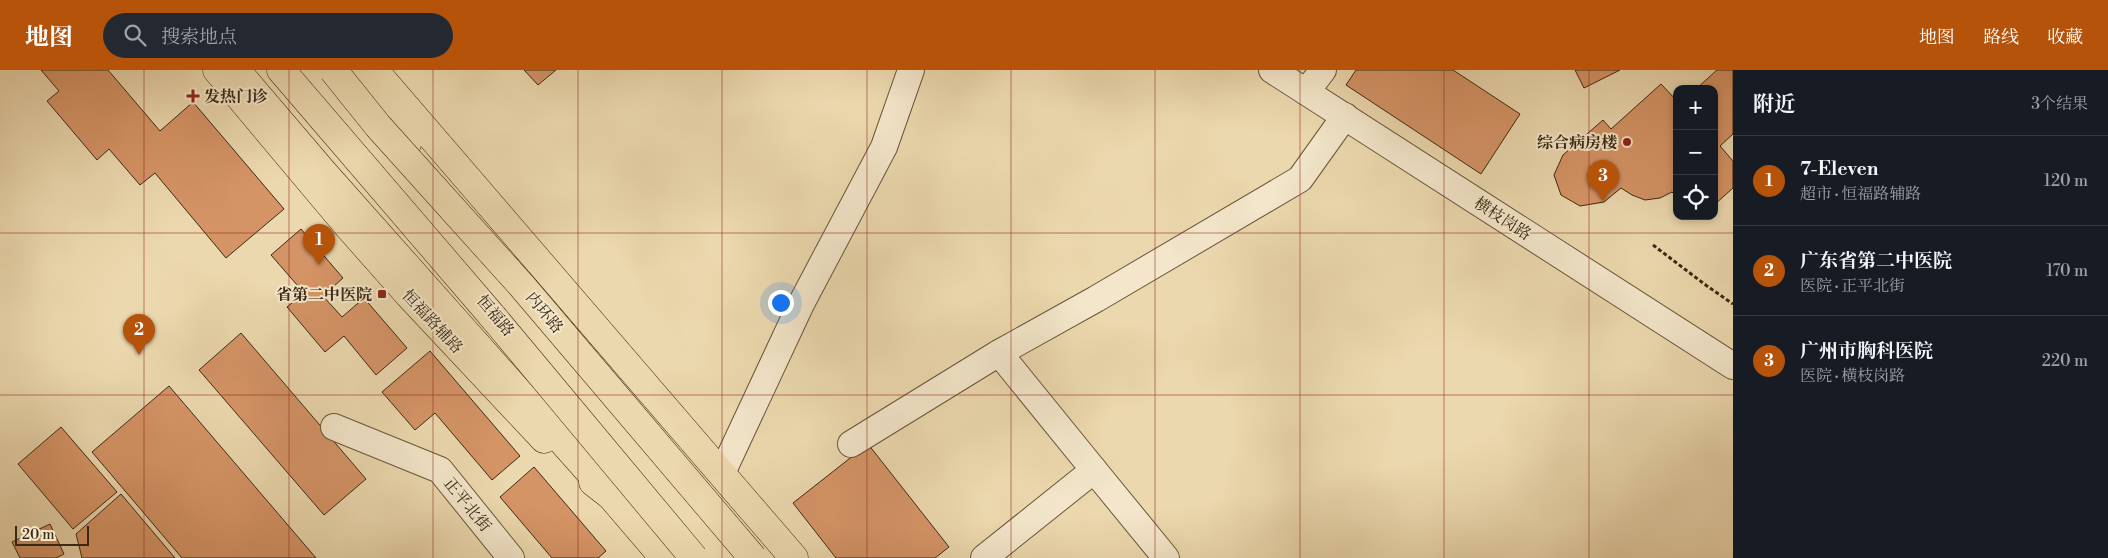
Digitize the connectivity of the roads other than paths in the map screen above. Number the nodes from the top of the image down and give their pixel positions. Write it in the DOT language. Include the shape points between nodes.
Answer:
graph roads {
  1 [pos="217,70"];
  2 [pos="236,70"];
  3 [pos="281,70"];
  4 [pos="291,70"];
  5 [pos="333,70"];
  6 [pos="354,70"];
  7 [pos="374,70"];
  8 [pos="911,70"];
  9 [pos="1272,70"];
  10 [pos="1323,70"];
  11 [pos="1306,92"];
  12 [pos="1345,116"];
  13 [pos="999,354"];
  14 [pos="1733,366"];
  15 [pos="334,427"];
  16 [pos="851,444"];
  17 [pos="1094,470"];
  18 [pos="722,473"];
  19 [pos="611,496"];
  20 [pos="719,524"];
  21 [pos="789,552"];
  22 [pos="511,558"];
  23 [pos="664,558"];
  24 [pos="694,558"];
  25 [pos="701,558"];
  26 [pos="748,558"];
  27 [pos="754,558"];
  28 [pos="984,558"];
  29 [pos="1166,558"];
  1 -- 19 [label="main road, 恒福路辅路" via="347,225 432,320 568,462"];
  2 -- 19 [label="main road"];
  3 -- 24 [label="main road, bridge"];
  4 -- 25 [label="main road, 恒福路"];
  5 -- 27 [label="main road, 内环路, bridge" via="378,126 522,286"];
  6 -- 20 [label="main road" via="429,174 543,317"];
  7 -- 18 [label="main road"];
  8 -- 18 [label="street" via="884,147 801,304"];
  9 -- 11 [label="street, 横枝岗路"];
  10 -- 11 [label="street"];
  11 -- 12 [label="street, 横枝岗路"];
  12 -- 13 [label="street" via="1300,179"];
  12 -- 14 [label="street, 横枝岗路"];
  13 -- 16 [label="street"];
  13 -- 17 [label="street"];
  15 -- 22 [label="street, 正平北街" via="440,470"];
  17 -- 28 [label="street"];
  17 -- 29 [label="street"];
  18 -- 21 [label="main road"];
  19 -- 23 [label="main road, 恒福路辅路"];
  19 -- 25 [label="main road"];
  20 -- 21 [label="main road"];
  20 -- 26 [label="main road"];
}
